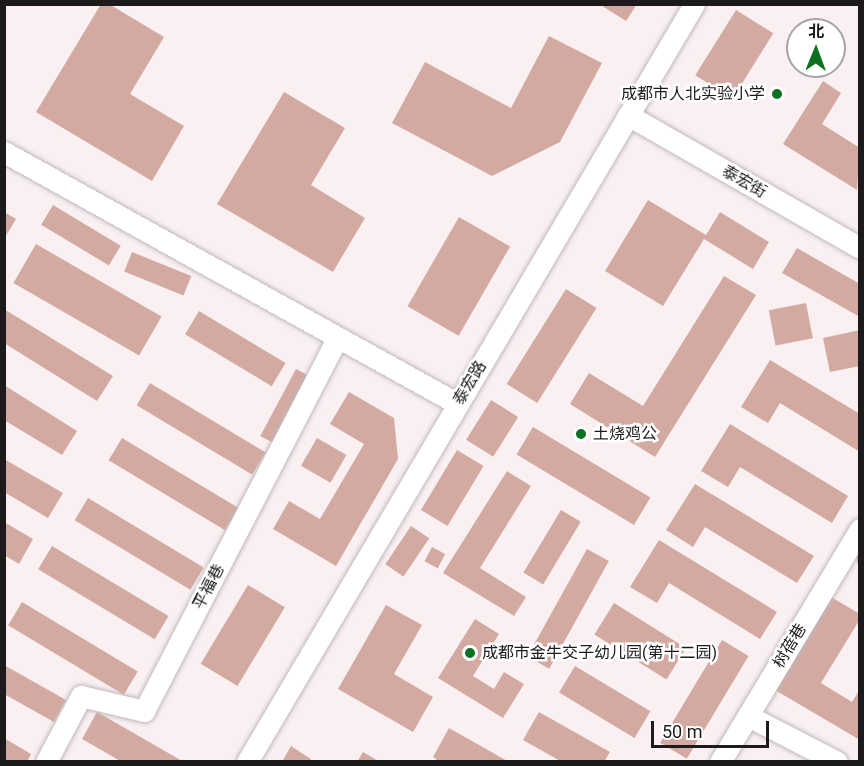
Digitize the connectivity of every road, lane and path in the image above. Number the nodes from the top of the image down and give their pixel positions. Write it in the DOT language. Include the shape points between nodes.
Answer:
graph roads {
  1 [pos="694,4"];
  2 [pos="628,115"];
  3 [pos="4,152"];
  4 [pos="860,248"];
  5 [pos="337,339"];
  6 [pos="458,404"];
  7 [pos="860,529"];
  8 [pos="748,716"];
  9 [pos="46,762"];
  10 [pos="247,762"];
  11 [pos="720,762"];
  12 [pos="837,762"];
  1 -- 2 [label="street, 泰宏路"];
  2 -- 4 [label="street, 泰宏街"];
  2 -- 6 [label="street, 泰宏路"];
  3 -- 5 [label="street"];
  5 -- 6 [label="street"];
  5 -- 9 [label="street, 平福巷" via="144,711 81,696"];
  6 -- 10 [label="street, 泰宏路"];
  7 -- 8 [label="street, 树蓓巷"];
  8 -- 11 [label="street, 树蓓巷"];
  8 -- 12 [label="street"];
}
